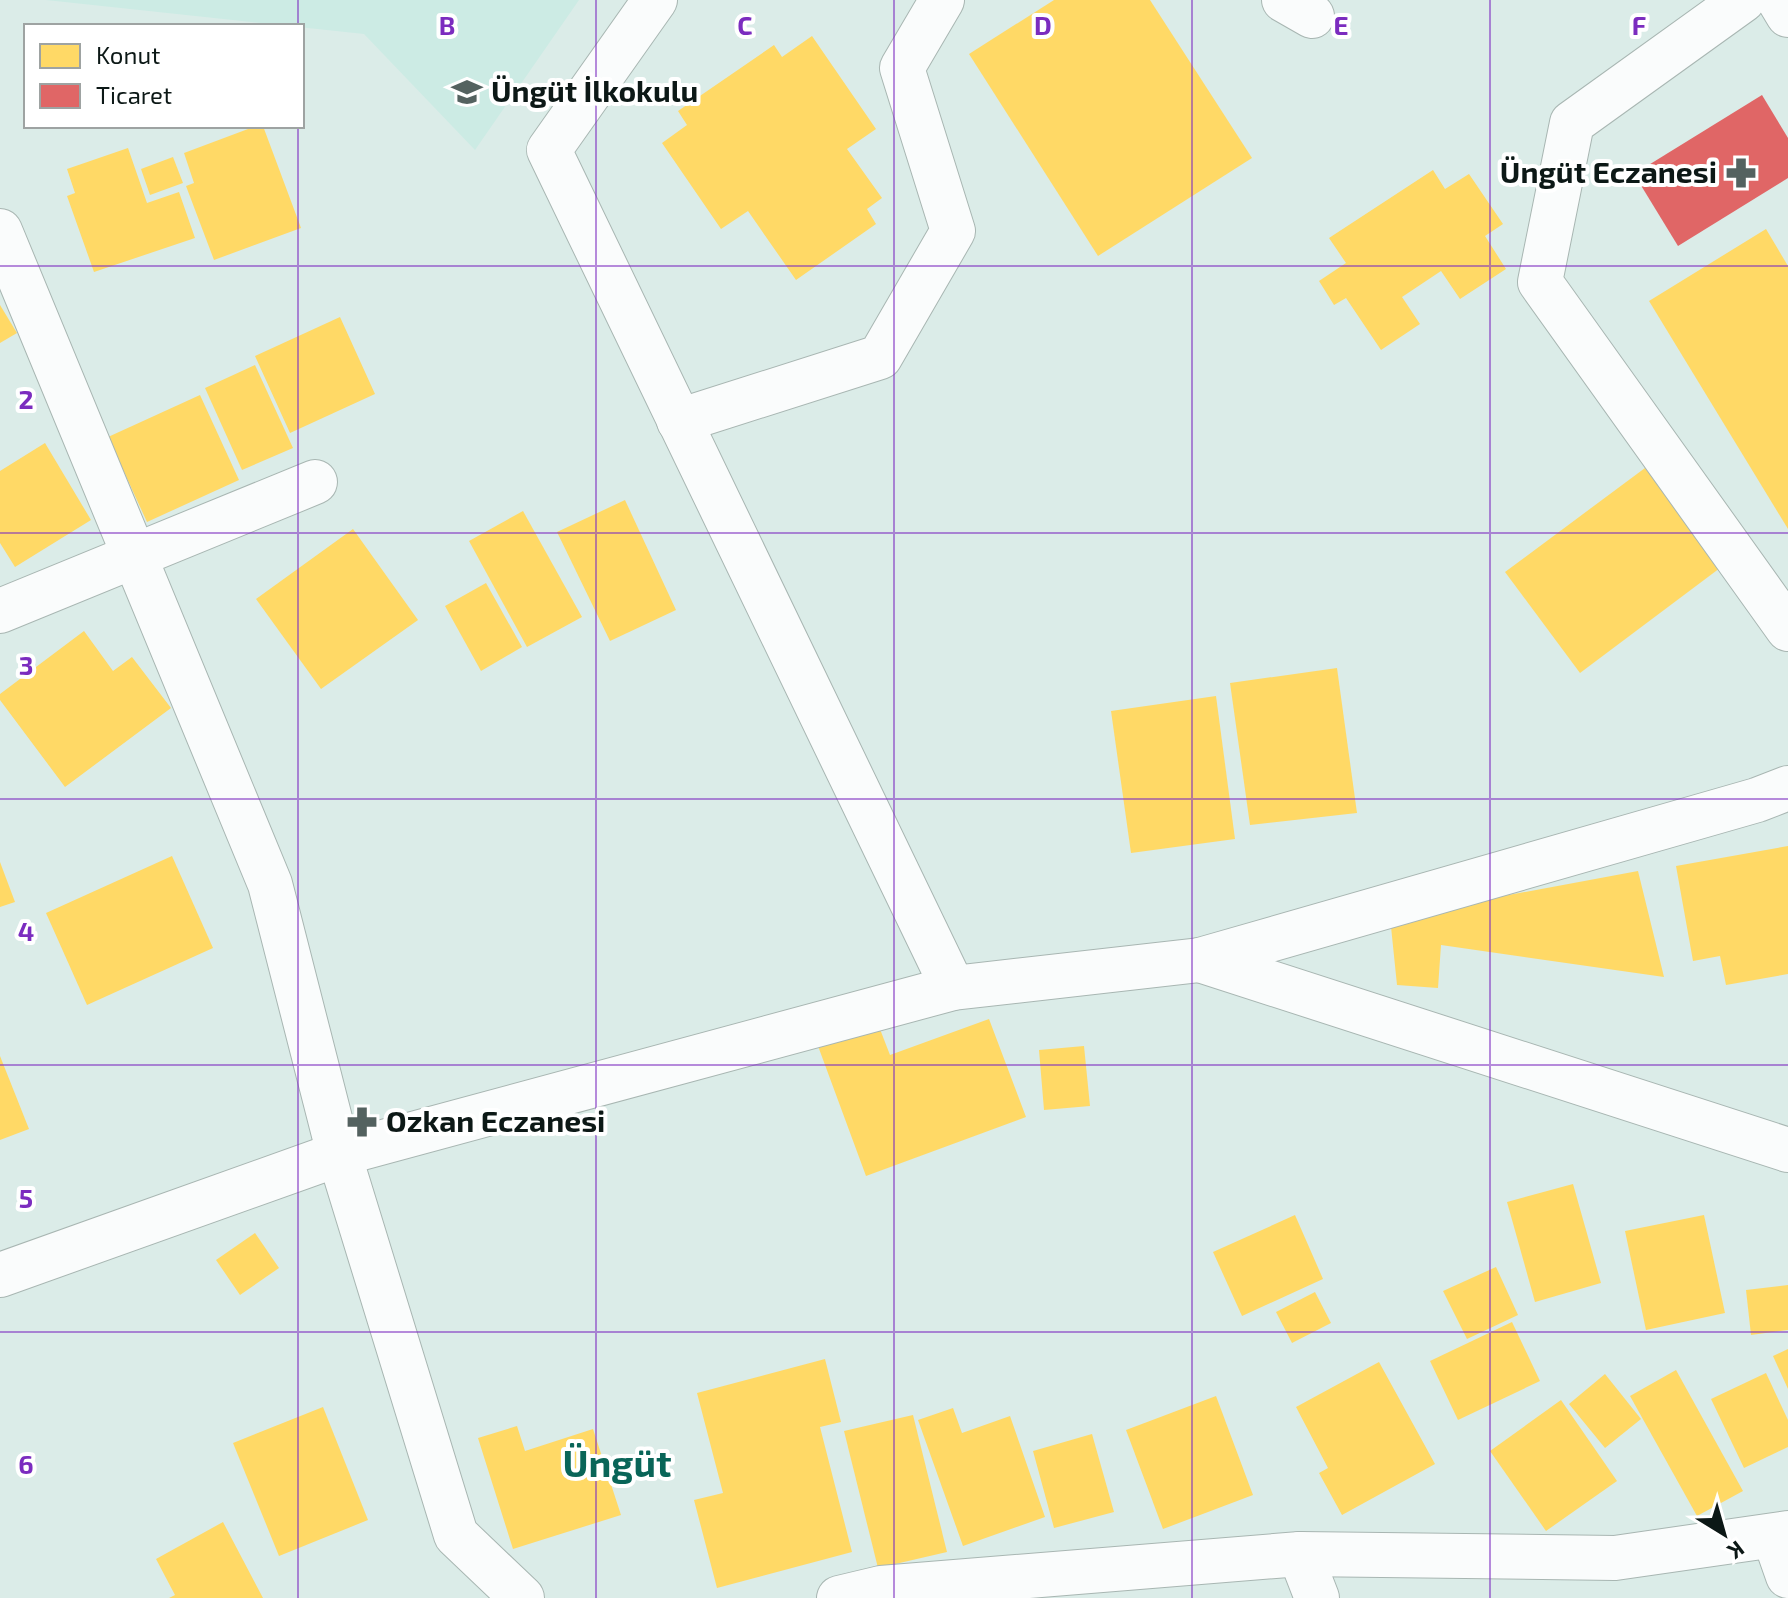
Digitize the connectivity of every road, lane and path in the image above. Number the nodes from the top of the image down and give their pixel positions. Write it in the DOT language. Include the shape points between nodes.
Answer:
graph roads {
  1 [pos="655,0"];
  2 [pos="942,0"];
  3 [pos="1743,0"];
  4 [pos="1779,0"];
  5 [pos="1788,15"];
  6 [pos="0,231"];
  7 [pos="679,421"];
  8 [pos="315,482"];
  9 [pos="135,555"];
  10 [pos="0,611"];
  11 [pos="1788,629"];
  12 [pos="1788,788"];
  13 [pos="1200,960"];
  14 [pos="953,988"];
  15 [pos="1788,1150"];
  16 [pos="339,1154"];
  17 [pos="0,1275"];
  18 [pos="1781,1534"];
  19 [pos="1300,1554"];
  20 [pos="1788,1576"];
  21 [pos="522,1598"];
  22 [pos="839,1598"];
  23 [pos="1317,1598"];
  1 -- 7 [label="street" via="549,150"];
  2 -- 7 [label="street" via="902,68 953,231 880,357"];
  3 -- 11 [label="street" via="1572,123 1540,282"];
  4 -- 5 [label="street"];
  6 -- 9 [label="street"];
  7 -- 14 [label="street"];
  8 -- 9 [label="street"];
  9 -- 10 [label="street"];
  9 -- 16 [label="street" via="270,884"];
  12 -- 13 [label="street"];
  13 -- 14 [label="street"];
  13 -- 15 [label="street"];
  14 -- 16 [label="street"];
  16 -- 17 [label="street"];
  16 -- 21 [label="street" via="456,1535"];
  18 -- 19 [label="street" via="1615,1558"];
  18 -- 20 [label="street"];
  19 -- 22 [label="street" via="881,1588"];
  19 -- 23 [label="street"];
}
